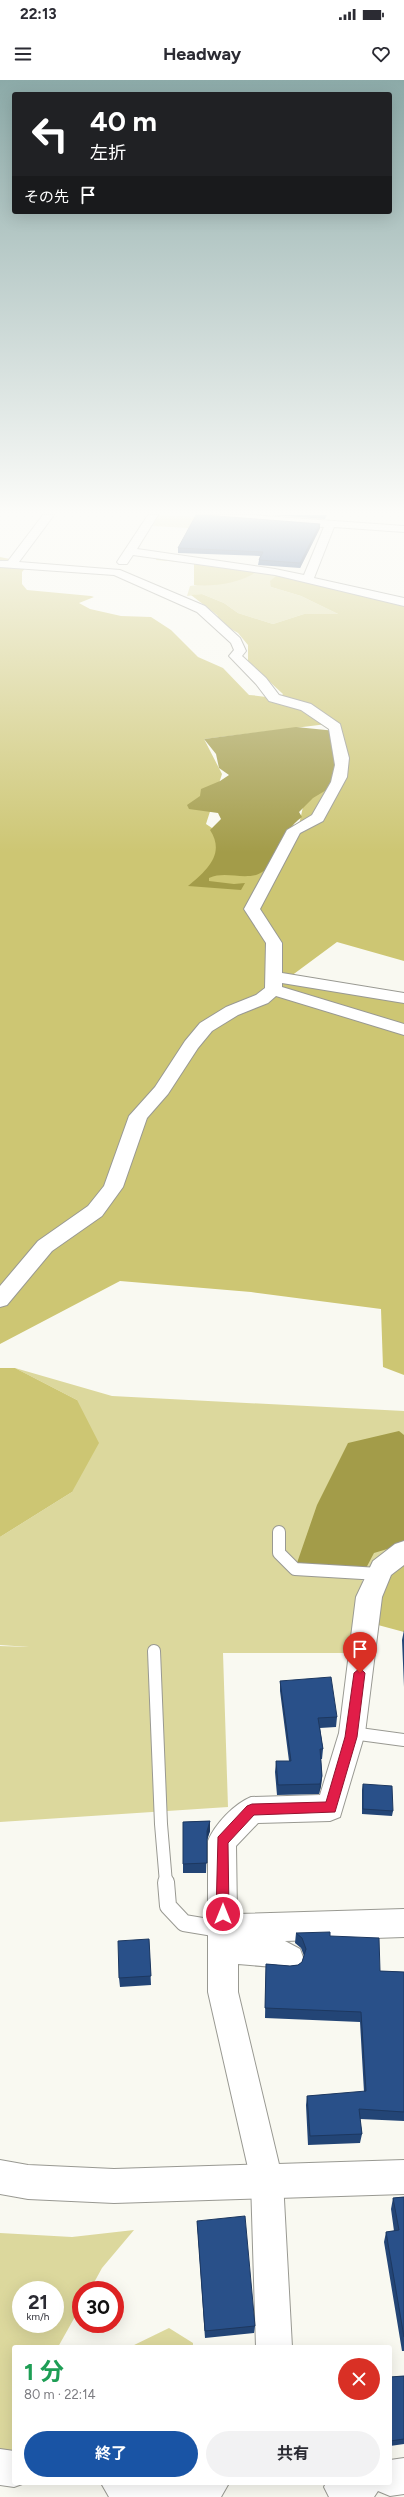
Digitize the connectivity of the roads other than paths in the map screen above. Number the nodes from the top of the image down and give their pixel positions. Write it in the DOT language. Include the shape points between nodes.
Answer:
graph roads {
  1 [pos="219,628"];
  2 [pos="273,983"];
  3 [pos="404,998"];
  4 [pos="404,1030"];
  5 [pos="0,1300"];
  6 [pos="279,1532"];
  7 [pos="404,1551"];
  8 [pos="379,1574"];
  9 [pos="154,1651"];
  10 [pos="352,1733"];
  11 [pos="404,1740"];
  12 [pos="404,1923"];
  13 [pos="223,1939"];
  14 [pos="290,1960"];
  15 [pos="0,2177"];
  16 [pos="404,2177"];
  17 [pos="267,2181"];
  18 [pos="274,2345"];
  19 [pos="0,2467"];
  20 [pos="12,2469"];
  21 [pos="404,2476"];
  22 [pos="392,2478"];
  23 [pos="134,2485"];
  24 [pos="202,2485"];
  1 -- 2 [label="street" via="236,641 240,651 235,656 261,681 274,698 306,707 335,727 342,766 340,777 324,802 318,818 294,830 252,909 274,943"];
  2 -- 3 [label="street"];
  2 -- 4 [label="street"];
  2 -- 5 [label="street" via="262,999 232,1011 206,1027 190,1045 162,1090 138,1116 112,1187 94,1210 45,1246"];
  6 -- 8 [label="lane" via="279,1553 295,1569"];
  7 -- 8 [label="street" via="382,1568"];
  8 -- 10 [label="street" via="369,1597"];
  9 -- 13 [label="lane" via="161,1824 168,1906 184,1923"];
  10 -- 11 [label="lane"];
  10 -- 13 [label="street" via="330,1808 252,1810 222,1841"];
  12 -- 13 [label="street"];
  13 -- 14 [label="street" via="277,1953"];
  13 -- 17 [label="street" via="224,1992"];
  15 -- 17 [label="street" via="28,2182 114,2186"];
  16 -- 17 [label="street"];
  17 -- 18 [label="street"];
  19 -- 20 [label="street"];
  21 -- 22 [label="street"];
  23 -- 24 [label="street" via="178,2491"];
}
